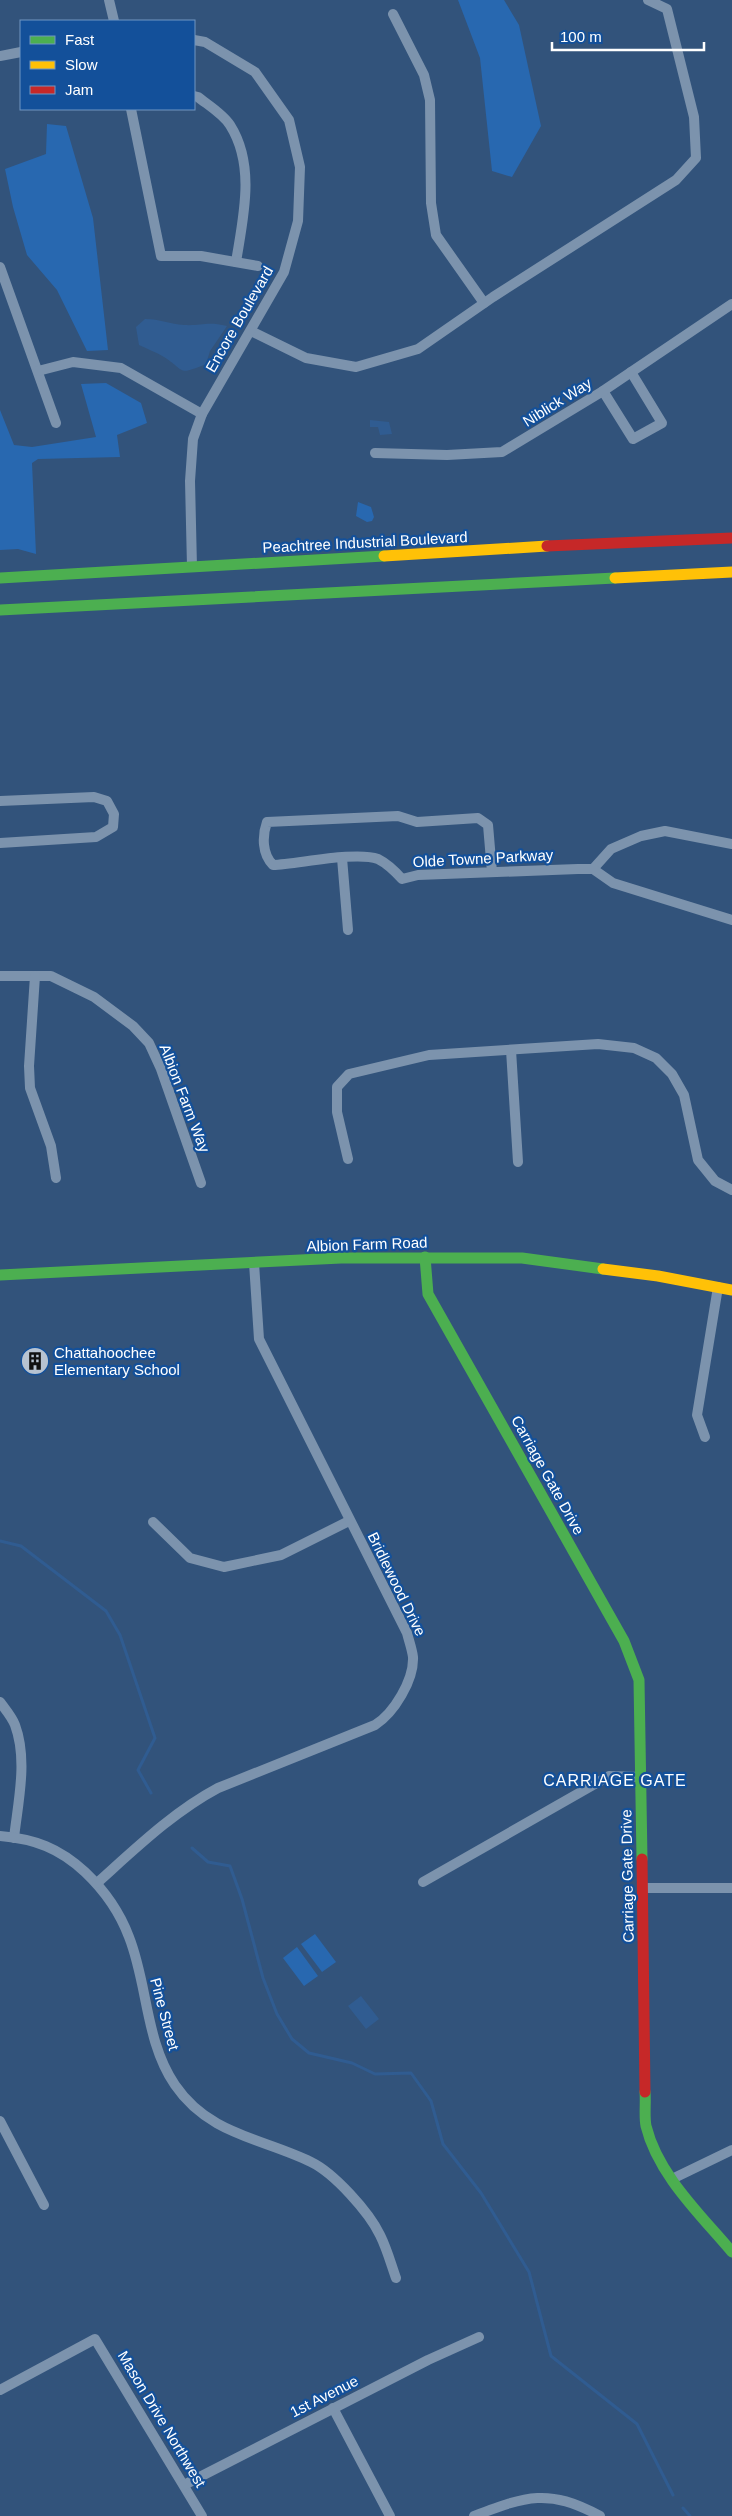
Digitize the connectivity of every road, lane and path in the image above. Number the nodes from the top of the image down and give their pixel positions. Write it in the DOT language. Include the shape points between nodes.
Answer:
graph roads {
  1 [pos="109,0"];
  2 [pos="648,0"];
  3 [pos="393,14"];
  4 [pos="114,20"];
  5 [pos="195,40"];
  6 [pos="20,52"];
  7 [pos="0,56"];
  8 [pos="195,96"];
  9 [pos="131,110"];
  10 [pos="236,262"];
  11 [pos="258,266"];
  12 [pos="0,267"];
  13 [pos="484,303"];
  14 [pos="731,308"];
  15 [pos="251,331"];
  16 [pos="38,371"];
  17 [pos="631,372"];
  18 [pos="603,391"];
  19 [pos="202,414"];
  20 [pos="56,423"];
  21 [pos="375,453"];
  22 [pos="732,538"];
  23 [pos="192,567"];
  24 [pos="732,572"];
  25 [pos="0,578"];
  26 [pos="0,610"];
  27 [pos="0,801"];
  28 [pos="0,842"];
  29 [pos="732,844"];
  30 [pos="342,858"];
  31 [pos="593,869"];
  32 [pos="492,872"];
  33 [pos="732,920"];
  34 [pos="348,930"];
  35 [pos="0,976"];
  36 [pos="35,976"];
  37 [pos="511,1050"];
  38 [pos="348,1159"];
  39 [pos="518,1162"];
  40 [pos="56,1178"];
  41 [pos="201,1183"];
  42 [pos="732,1190"];
  43 [pos="425,1257"];
  44 [pos="254,1263"];
  45 [pos="0,1275"];
  46 [pos="718,1287"];
  47 [pos="732,1290"];
  48 [pos="705,1437"];
  49 [pos="349,1521"];
  50 [pos="153,1522"];
  51 [pos="0,1702"];
  52 [pos="641,1777"];
  53 [pos="0,1836"];
  54 [pos="14,1838"];
  55 [pos="423,1882"];
  56 [pos="97,1883"];
  57 [pos="642,1888"];
  58 [pos="732,1888"];
  59 [pos="0,2121"];
  60 [pos="732,2150"];
  61 [pos="672,2179"];
  62 [pos="44,2205"];
  63 [pos="732,2252"];
  64 [pos="396,2278"];
  65 [pos="479,2337"];
  66 [pos="0,2390"];
  67 [pos="334,2408"];
  68 [pos="184,2485"];
  69 [pos="202,2516"];
  70 [pos="390,2516"];
  71 [pos="474,2516"];
  72 [pos="600,2516"];
  1 -- 4 [label="street"];
  2 -- 13 [label="street" via="667,9 694,117 696,158 676,180"];
  3 -- 13 [label="street" via="424,75 430,100 431,203 436,235"];
  5 -- 15 [label="street, Encore Boulevard" via="205,42 255,72 289,120 300,167 298,221 284,272"];
  6 -- 7 [label="street"];
  8 -- 10 [label="street" via="230,124 240,149 247,191"];
  9 -- 10 [label="street" via="161,256 201,256"];
  10 -- 11 [label="street"];
  12 -- 16 [label="street"];
  13 -- 15 [label="street" via="418,349 356,367 306,358"];
  14 -- 17 [label="street, Niblick Way"];
  15 -- 19 [label="street, Encore Boulevard"];
  16 -- 19 [label="street" via="73,362 121,368"];
  16 -- 20 [label="street"];
  17 -- 18 [label="street, Niblick Way"];
  17 -- 18 [label="street" via="662,423 634,439"];
  18 -- 21 [label="street, Niblick Way" via="502,452 447,455"];
  19 -- 23 [label="street, Encore Boulevard" via="193,439 190,481"];
  22 -- 23 [label="main road, Peachtree Industrial Boulevard"];
  23 -- 25 [label="main road, Peachtree Industrial Boulevard"];
  24 -- 26 [label="main road"];
  27 -- 28 [label="street" via="94,797 107,801 114,814 113,827 96,837"];
  29 -- 31 [label="street" via="665,831 642,836 611,849"];
  30 -- 32 [label="street, Olde Towne Parkway" via="376,858 390,865 402,879 418,875"];
  30 -- 32 [label="street, Olde Towne Parkway" via="273,865 268,861 262,839 267,822 398,816 417,822 478,818 488,825"];
  30 -- 34 [label="street"];
  31 -- 32 [label="street, Olde Towne Parkway"];
  31 -- 33 [label="street" via="613,882"];
  35 -- 36 [label="street, Albion Farm Way"];
  36 -- 40 [label="street" via="30,1088 51,1146"];
  36 -- 41 [label="street, Albion Farm Way" via="51,976 94,997 133,1026 149,1043 162,1069"];
  37 -- 38 [label="street" via="430,1055 349,1074 337,1087 337,1112"];
  37 -- 39 [label="street"];
  37 -- 42 [label="street" via="598,1044 634,1048 656,1058 672,1074 684,1095 698,1160 715,1181"];
  43 -- 44 [label="main road, Albion Farm Road"];
  43 -- 46 [label="main road, Albion Farm Road" via="522,1258"];
  43 -- 52 [label="main road, Carriage Gate Drive" via="428,1294 624,1642 639,1680"];
  44 -- 45 [label="main road, Albion Farm Road"];
  44 -- 49 [label="street, Bridlewood Drive" via="258,1339"];
  46 -- 47 [label="main road, Albion Farm Road"];
  46 -- 48 [label="street" via="697,1415"];
  49 -- 50 [label="street" via="280,1554 224,1567 190,1558"];
  49 -- 56 [label="street, Bridlewood Drive" via="408,1633 413,1658 392,1710 376,1726 218,1788 198,1799 155,1831"];
  51 -- 54 [label="street" via="15,1723 20,1744 21,1769"];
  52 -- 55 [label="street" via="609,1776"];
  52 -- 57 [label="main road, Carriage Gate Drive"];
  53 -- 54 [label="street, Pine Street"];
  54 -- 56 [label="street, Pine Street" via="52,1847 70,1858"];
  56 -- 64 [label="street, Pine Street" via="129,1938 156,2048 175,2085 190,2103 233,2133 311,2162 337,2180 380,2234"];
  57 -- 58 [label="street"];
  57 -- 61 [label="main road, Carriage Gate Drive" via="646,2124 652,2147"];
  59 -- 62 [label="street"];
  60 -- 61 [label="street"];
  61 -- 63 [label="main road, Carriage Gate Drive"];
  65 -- 67 [label="street, 1st Avenue"];
  66 -- 68 [label="street, Mason Drive Northwest" via="95,2339"];
  67 -- 68 [label="street, 1st Avenue"];
  67 -- 70 [label="street"];
  68 -- 69 [label="street, Mason Drive Northwest"];
  71 -- 72 [label="street" via="530,2497 558,2498"];
}
